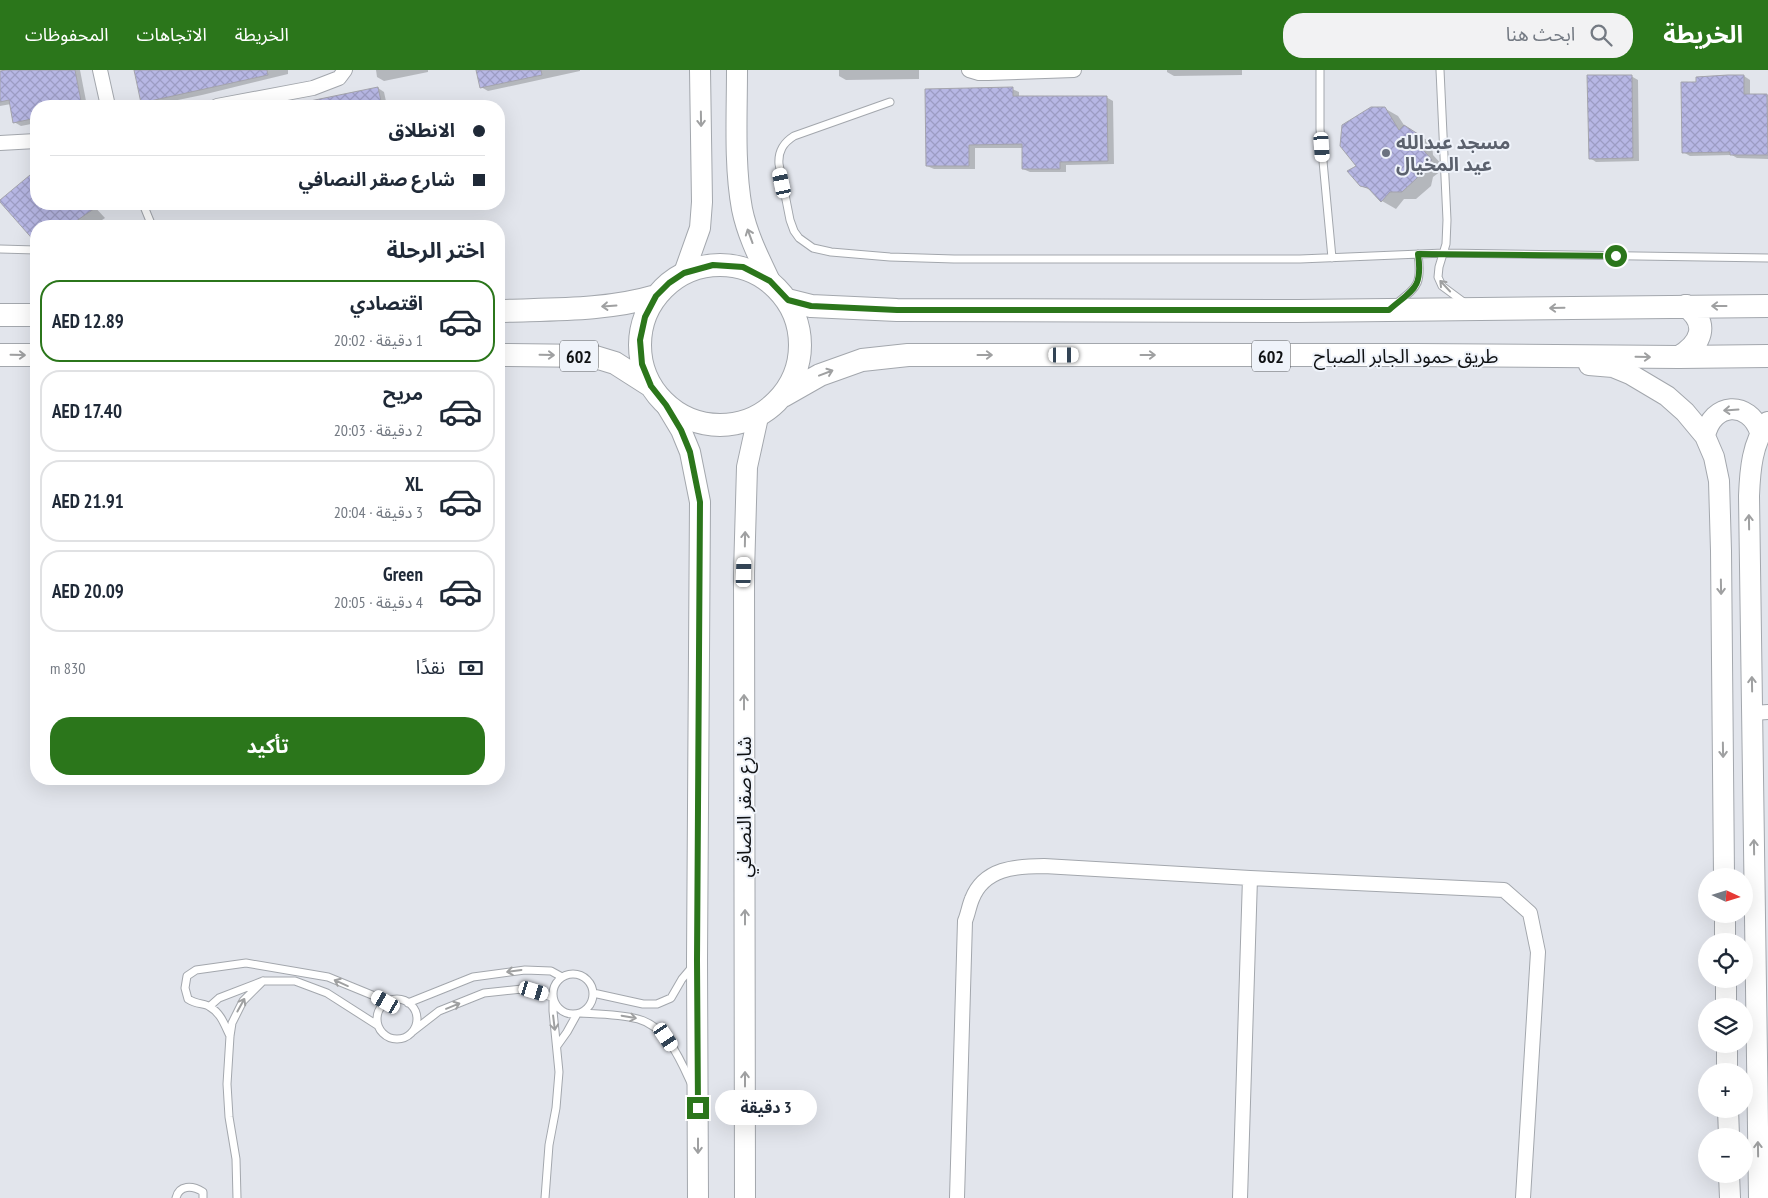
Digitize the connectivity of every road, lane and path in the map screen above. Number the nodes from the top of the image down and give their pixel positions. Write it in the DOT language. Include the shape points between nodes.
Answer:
graph roads {
  1 [pos="100,70"];
  2 [pos="346,70"];
  3 [pos="700,70"];
  4 [pos="737,70"];
  5 [pos="969,70"];
  6 [pos="1074,70"];
  7 [pos="1320,70"];
  8 [pos="1440,70"];
  9 [pos="107,100"];
  10 [pos="249,100"];
  11 [pos="890,102"];
  12 [pos="30,142"];
  13 [pos="0,143"];
  14 [pos="0,250"];
  15 [pos="30,250"];
  16 [pos="1444,253"];
  17 [pos="1418,254"];
  18 [pos="1332,258"];
  19 [pos="1768,258"];
  20 [pos="684,273"];
  21 [pos="770,281"];
  22 [pos="656,296"];
  23 [pos="788,300"];
  24 [pos="1686,306"];
  25 [pos="1768,306"];
  26 [pos="1473,309"];
  27 [pos="1389,310"];
  28 [pos="505,311"];
  29 [pos="30,314"];
  30 [pos="0,315"];
  31 [pos="0,355"];
  32 [pos="30,355"];
  33 [pos="505,355"];
  34 [pos="1415,355"];
  35 [pos="1768,356"];
  36 [pos="1678,357"];
  37 [pos="651,386"];
  38 [pos="783,396"];
  39 [pos="666,405"];
  40 [pos="758,417"];
  41 [pos="1764,427"];
  42 [pos="1706,436"];
  43 [pos="1760,712"];
  44 [pos="1724,868"];
  45 [pos="1250,878"];
  46 [pos="697,960"];
  47 [pos="562,976"];
  48 [pos="263,981"];
  49 [pos="593,993"];
  50 [pos="553,998"];
  51 [pos="386,1002"];
  52 [pos="408,1003"];
  53 [pos="210,1006"];
  54 [pos="579,1013"];
  55 [pos="377,1025"];
  56 [pos="412,1032"];
  57 [pos="230,1036"];
  58 [pos="557,1046"];
  59 [pos="698,1091"];
  60 [pos="1729,1183"];
  61 [pos="176,1198"];
  62 [pos="203,1198"];
  63 [pos="237,1198"];
  64 [pos="546,1198"];
  65 [pos="698,1198"];
  66 [pos="745,1198"];
  67 [pos="956,1198"];
  68 [pos="1240,1198"];
  69 [pos="1523,1198"];
  70 [pos="1730,1198"];
  71 [pos="1759,1198"];
  1 -- 9 [label="street"];
  2 -- 10 [label="street" via="339,78 313,88"];
  3 -- 20 [label="main road, one-way" via="702,210 700,228"];
  21 -- 4 [label="main road, one-way" via="742,209 738,177"];
  5 -- 6 [label="street" via="979,73"];
  7 -- 18 [label="lane" via="1320,129"];
  8 -- 16 [label="lane" via="1447,220"];
  11 -- 18 [label="lane" via="794,136 783,145 778,164 790,220 799,238 813,248 890,257 954,259"];
  12 -- 13 [label="street"];
  14 -- 15 [label="lane"];
  16 -- 17 [label="lane"];
  16 -- 19 [label="lane"];
  26 -- 16 [label="lane, one-way" via="1442,286 1438,277"];
  17 -- 18 [label="lane"];
  17 -- 27 [label="lane" via="1420,278 1415,288"];
  20 -- 21 [label="main road" via="713,265 743,267"];
  20 -- 22 [label="main road"];
  21 -- 23 [label="main road"];
  22 -- 28 [label="main road, one-way" via="618,305"];
  22 -- 37 [label="main road" via="645,317 640,340 642,364"];
  23 -- 27 [label="main road" via="811,306 897,310"];
  23 -- 38 [label="main road" via="798,324 801,349 796,374"];
  25 -- 24 [label="main road, one-way"];
  24 -- 26 [label="main road, one-way"];
  24 -- 36 [label="main road" via="1699,321 1700,332 1698,342 1691,350"];
  26 -- 27 [label="main road"];
  29 -- 30 [label="main road"];
  31 -- 32 [label="main road, one-way"];
  33 -- 37 [label="main road, 602, one-way" via="592,356 615,364"];
  34 -- 36 [label="main road, طريق حمود الجابر الصباح / 602, one-way"];
  38 -- 34 [label="main road, طريق حمود الجابر الصباح / 602, one-way" via="820,375 862,360 908,355"];
  34 -- 42 [label="main road" via="1501,366 1613,367 1667,396"];
  35 -- 36 [label="main road, طريق حمود الجابر الصباح / 602"];
  37 -- 39 [label="main road"];
  38 -- 40 [label="main road"];
  39 -- 40 [label="main road" via="686,418 710,425 735,425"];
  39 -- 46 [label="main road" via="690,452 700,502"];
  66 -- 40 [label="main road, شارع صقر النصافي, one-way" via="744,572 747,467"];
  41 -- 42 [label="main road, one-way" via="1744,411 1727,409 1712,419"];
  43 -- 41 [label="main road, one-way" via="1749,496 1751,466"];
  42 -- 44 [label="main road, one-way" via="1719,481"];
  71 -- 43 [label="main road, one-way"];
  45 -- 67 [label="street" via="1023,866 1002,869 983,882 972,897 965,921"];
  45 -- 68 [label="street"];
  45 -- 69 [label="street" via="1504,890 1530,914 1538,952"];
  46 -- 49 [label="lane" via="671,998 657,1004"];
  46 -- 59 [label="main road"];
  47 -- 49 [label="lane" via="580,975 590,983"];
  47 -- 50 [label="lane" via="554,986"];
  47 -- 52 [label="lane, one-way" via="551,971 525,970 473,977"];
  48 -- 53 [label="lane" via="219,998"];
  48 -- 55 [label="lane" via="295,981 327,993"];
  57 -- 48 [label="lane, one-way" via="232,1023 243,1000"];
  49 -- 54 [label="lane" via="588,1007"];
  50 -- 54 [label="lane" via="556,1006 565,1012"];
  56 -- 50 [label="lane, one-way" via="439,1011 484,994 522,989"];
  50 -- 58 [label="lane, one-way"];
  51 -- 52 [label="lane" via="398,999"];
  51 -- 53 [label="lane, one-way" via="328,977 246,963 196,970 187,976 185,988 188,999 195,1004"];
  51 -- 55 [label="lane" via="378,1012"];
  52 -- 56 [label="lane" via="417,1020"];
  53 -- 57 [label="lane" via="222,1018"];
  54 -- 58 [label="lane"];
  54 -- 59 [label="lane, one-way" via="640,1019 654,1027 666,1037"];
  55 -- 56 [label="lane" via="384,1035 396,1040"];
  57 -- 63 [label="lane" via="227,1084"];
  58 -- 64 [label="lane" via="559,1072 549,1144"];
  59 -- 65 [label="main road, one-way"];
  60 -- 70 [label="main road"];
  61 -- 62 [label="lane" via="183,1187 197,1188 203,1192"];
}
